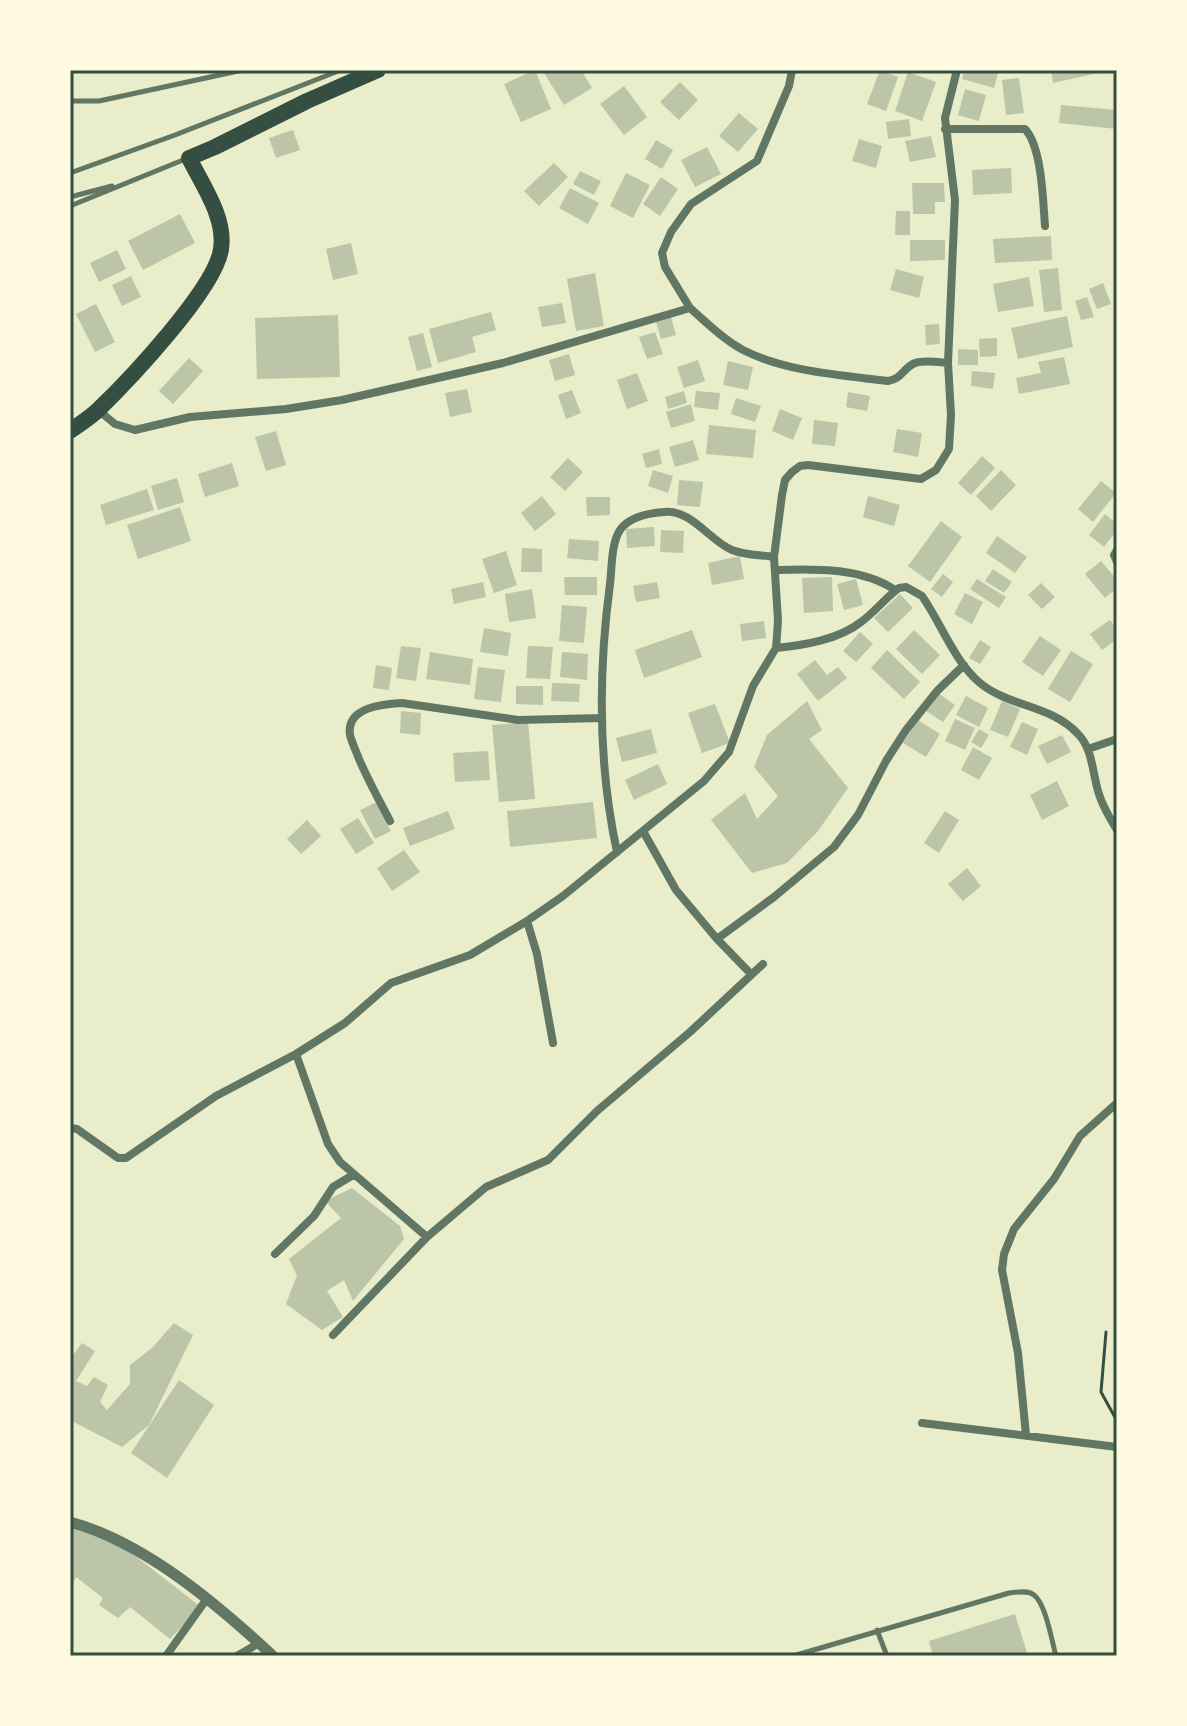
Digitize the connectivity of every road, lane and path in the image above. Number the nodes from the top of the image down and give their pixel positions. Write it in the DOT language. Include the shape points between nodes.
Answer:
graph roads {
  1 [pos="243,70"];
  2 [pos="341,70"];
  3 [pos="378,70"];
  4 [pos="792,70"];
  5 [pos="957,70"];
  6 [pos="333,77"];
  7 [pos="70,101"];
  8 [pos="945,129"];
  9 [pos="189,158"];
  10 [pos="70,173"];
  11 [pos="135,180"];
  12 [pos="70,197"];
  13 [pos="70,206"];
  14 [pos="1045,226"];
  15 [pos="690,308"];
  16 [pos="948,363"];
  17 [pos="98,410"];
  18 [pos="70,431"];
  19 [pos="1117,550"];
  20 [pos="774,557"];
  21 [pos="1117,562"];
  22 [pos="775,570"];
  23 [pos="895,590"];
  24 [pos="776,648"];
  25 [pos="964,665"];
  26 [pos="601,718"];
  27 [pos="1117,739"];
  28 [pos="1088,749"];
  29 [pos="390,821"];
  30 [pos="1117,830"];
  31 [pos="643,831"];
  32 [pos="617,852"];
  33 [pos="527,921"];
  34 [pos="717,939"];
  35 [pos="763,964"];
  36 [pos="751,974"];
  37 [pos="553,1043"];
  38 [pos="296,1054"];
  39 [pos="1117,1103"];
  40 [pos="70,1128"];
  41 [pos="353,1175"];
  42 [pos="427,1237"];
  43 [pos="275,1254"];
  44 [pos="1106,1332"];
  45 [pos="333,1335"];
  46 [pos="1117,1421"];
  47 [pos="922,1423"];
  48 [pos="1026,1435"];
  49 [pos="1117,1447"];
  50 [pos="70,1522"];
  51 [pos="206,1600"];
  52 [pos="877,1630"];
  53 [pos="259,1643"];
  54 [pos="166,1656"];
  55 [pos="237,1656"];
  56 [pos="273,1656"];
  57 [pos="793,1656"];
  58 [pos="887,1656"];
  59 [pos="1056,1656"];
  1 -- 7 [label="lane" via="99,101"];
  2 -- 6 [label="lane"];
  3 -- 6 [label="highway"];
  4 -- 15 [label="street" via="757,161 691,204 662,253"];
  5 -- 8 [label="street"];
  6 -- 9 [label="highway"];
  6 -- 10 [label="lane"];
  8 -- 14 [label="street" via="1025,129 1039,172"];
  8 -- 16 [label="street" via="955,200"];
  9 -- 11 [label="lane"];
  9 -- 17 [label="highway" via="214,206 221,234 216,265 201,292"];
  11 -- 12 [label="lane"];
  11 -- 13 [label="lane"];
  15 -- 16 [label="street" via="744,350 812,371 893,381 919,362"];
  15 -- 17 [label="street" via="503,363 342,400 190,417 135,430 115,424"];
  16 -- 20 [label="street" via="949,449 936,470 910,479 800,466 785,480"];
  17 -- 18 [label="highway"];
  19 -- 21 [label="street"];
  20 -- 22 [label="street"];
  20 -- 26 [label="street" via="734,551 668,511 625,525 615,548 606,610"];
  22 -- 23 [label="street" via="851,573 876,578"];
  22 -- 24 [label="street"];
  23 -- 24 [label="street" via="858,625 802,645"];
  23 -- 25 [label="street" via="906,587 922,596"];
  24 -- 31 [label="street" via="753,686 729,752 704,781"];
  25 -- 28 [label="street" via="996,693 1058,717"];
  25 -- 34 [label="street" via="906,730 834,847"];
  26 -- 29 [label="street" via="518,720 402,703 361,712 350,734"];
  26 -- 32 [label="street"];
  27 -- 28 [label="street"];
  28 -- 30 [label="street" via="1100,800"];
  31 -- 32 [label="street"];
  31 -- 34 [label="street" via="676,890"];
  32 -- 33 [label="street"];
  33 -- 37 [label="street"];
  33 -- 38 [label="street" via="470,955 391,983 345,1023"];
  34 -- 36 [label="street"];
  35 -- 36 [label="street"];
  36 -- 42 [label="street" via="548,1160 486,1187"];
  38 -- 40 [label="street" via="216,1096 126,1158"];
  38 -- 41 [label="street" via="328,1144"];
  39 -- 48 [label="street" via="1080,1136 1014,1229 1004,1254"];
  41 -- 42 [label="street"];
  41 -- 43 [label="street" via="333,1187 314,1216"];
  42 -- 45 [label="street"];
  44 -- 46 [label="path" via="1101,1392"];
  47 -- 48 [label="street"];
  48 -- 49 [label="street"];
  50 -- 51 [label="street" via="130,1547"];
  51 -- 53 [label="street"];
  51 -- 54 [label="street"];
  52 -- 57 [label="lane"];
  52 -- 58 [label="lane"];
  52 -- 59 [label="lane" via="1021,1592 1033,1594 1042,1605"];
  53 -- 55 [label="street"];
  53 -- 56 [label="street"];
}
